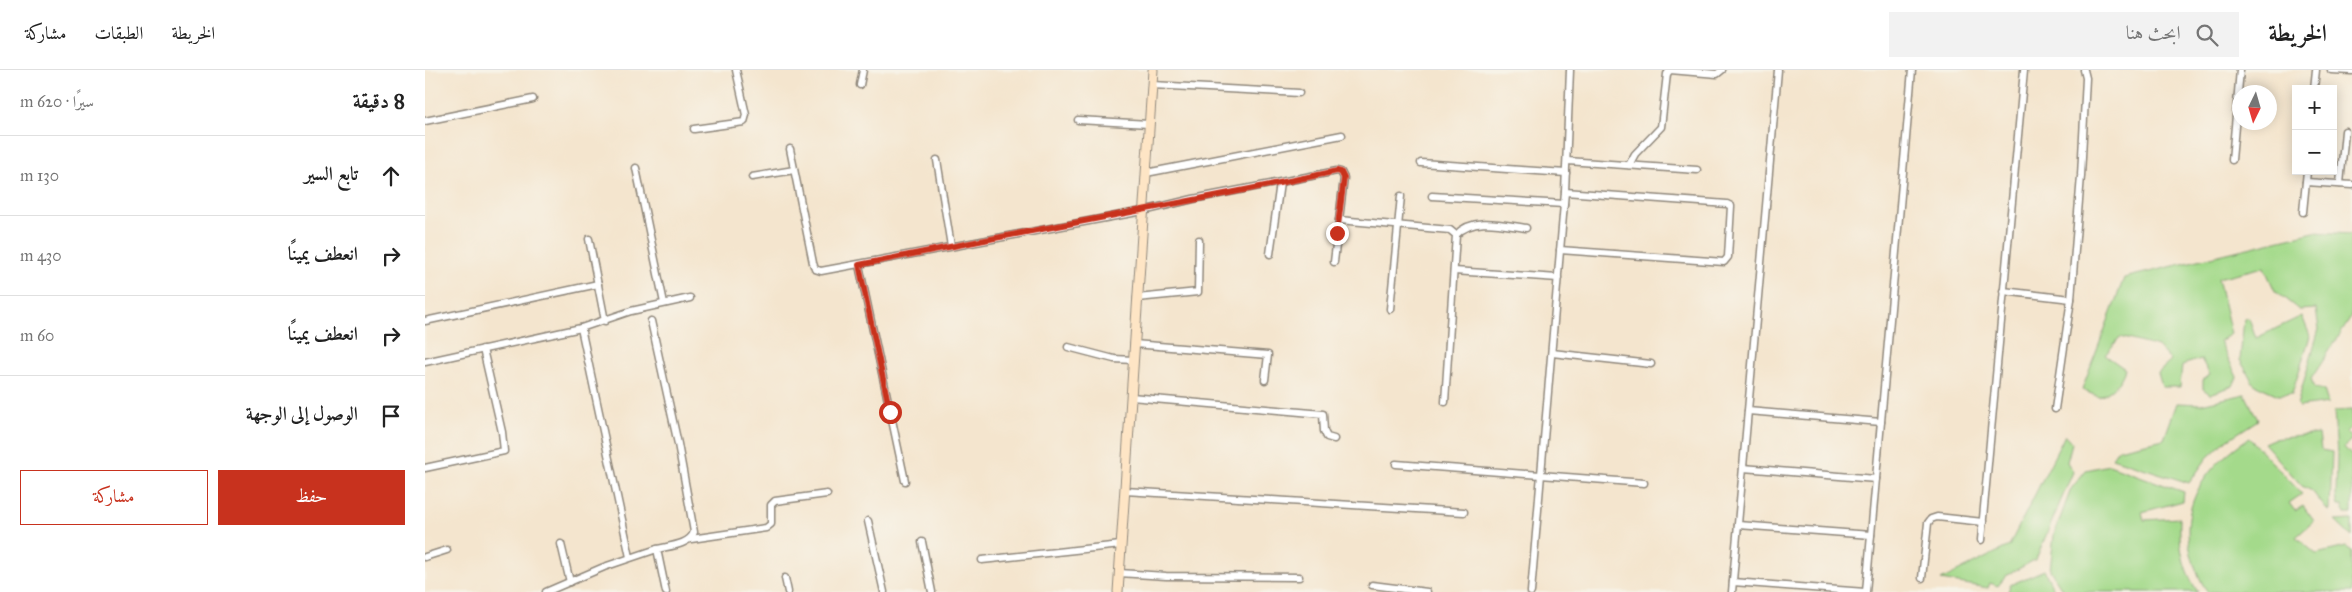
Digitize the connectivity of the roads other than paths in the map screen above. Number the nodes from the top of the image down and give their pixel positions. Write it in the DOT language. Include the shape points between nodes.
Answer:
graph roads {
  1 [pos="736,70"];
  2 [pos="863,70"];
  3 [pos="1153,70"];
  4 [pos="1569,70"];
  5 [pos="1722,70"];
  6 [pos="1778,70"];
  7 [pos="1911,70"];
  8 [pos="2024,70"];
  9 [pos="2084,70"];
  10 [pos="2240,70"];
  11 [pos="2316,70"];
  12 [pos="2331,70"];
  13 [pos="2352,71"];
  14 [pos="860,85"];
  15 [pos="2314,85"];
  16 [pos="1152,86"];
  17 [pos="1299,93"];
  18 [pos="533,99"];
  19 [pos="1078,120"];
  20 [pos="425,121"];
  21 [pos="1149,124"];
  22 [pos="694,129"];
  23 [pos="2345,131"];
  24 [pos="1342,135"];
  25 [pos="790,149"];
  26 [pos="937,160"];
  27 [pos="2232,160"];
  28 [pos="1567,161"];
  29 [pos="1421,163"];
  30 [pos="1629,165"];
  31 [pos="637,168"];
  32 [pos="794,170"];
  33 [pos="1697,170"];
  34 [pos="1146,173"];
  35 [pos="1566,173"];
  36 [pos="2307,175"];
  37 [pos="752,177"];
  38 [pos="2306,182"];
  39 [pos="1280,184"];
  40 [pos="2340,184"];
  41 [pos="2352,185"];
  42 [pos="1565,192"];
  43 [pos="1401,196"];
  44 [pos="1432,196"];
  45 [pos="1564,204"];
  46 [pos="1143,211"];
  47 [pos="2303,212"];
  48 [pos="1339,220"];
  49 [pos="1398,226"];
  50 [pos="1526,228"];
  51 [pos="1456,235"];
  52 [pos="589,239"];
  53 [pos="1199,240"];
  54 [pos="951,246"];
  55 [pos="1561,250"];
  56 [pos="1270,254"];
  57 [pos="1334,262"];
  58 [pos="859,265"];
  59 [pos="1454,271"];
  60 [pos="1558,278"];
  61 [pos="598,284"];
  62 [pos="2003,291"];
  63 [pos="690,298"];
  64 [pos="1137,298"];
  65 [pos="2071,299"];
  66 [pos="664,303"];
  67 [pos="1390,309"];
  68 [pos="425,321"];
  69 [pos="605,321"];
  70 [pos="651,321"];
  71 [pos="581,328"];
  72 [pos="1134,344"];
  73 [pos="1068,347"];
  74 [pos="483,349"];
  75 [pos="1552,353"];
  76 [pos="1133,360"];
  77 [pos="425,362"];
  78 [pos="1651,364"];
  79 [pos="1265,380"];
  80 [pos="1131,397"];
  81 [pos="1445,402"];
  82 [pos="2055,409"];
  83 [pos="1748,411"];
  84 [pos="1881,422"];
  85 [pos="1334,439"];
  86 [pos="1396,464"];
  87 [pos="425,468"];
  88 [pos="1743,468"];
  89 [pos="1541,476"];
  90 [pos="1876,479"];
  91 [pos="905,480"];
  92 [pos="1644,483"];
  93 [pos="1125,491"];
  94 [pos="827,494"];
  95 [pos="1464,512"];
  96 [pos="868,521"];
  97 [pos="1983,522"];
  98 [pos="1738,525"];
  99 [pos="1871,535"];
  100 [pos="691,539"];
  101 [pos="1981,540"];
  102 [pos="921,542"];
  103 [pos="561,544"];
  104 [pos="1121,545"];
  105 [pos="657,549"];
  106 [pos="447,550"];
  107 [pos="425,557"];
  108 [pos="630,557"];
  109 [pos="982,560"];
  110 [pos="1119,574"];
  111 [pos="1299,577"];
  112 [pos="785,578"];
  113 [pos="1922,578"];
  114 [pos="570,582"];
  115 [pos="1733,582"];
  116 [pos="1372,585"];
  117 [pos="546,592"];
  118 [pos="666,592"];
  119 [pos="788,592"];
  120 [pos="884,592"];
  121 [pos="932,592"];
  122 [pos="1118,592"];
  123 [pos="1427,592"];
  124 [pos="1531,592"];
  125 [pos="1732,592"];
  126 [pos="1866,592"];
  1 -- 22 [label="street" via="746,115 744,122"];
  2 -- 14 [label="street"];
  3 -- 16 [label="main road"];
  4 -- 28 [label="street"];
  5 -- 30 [label="street" via="1717,74 1670,70 1661,126"];
  6 -- 83 [label="street"];
  7 -- 84 [label="street"];
  8 -- 62 [label="street"];
  9 -- 65 [label="street" via="2082,166"];
  10 -- 27 [label="street"];
  11 -- 15 [label="street"];
  12 -- 13 [label="street"];
  16 -- 17 [label="street"];
  16 -- 21 [label="main road"];
  18 -- 20 [label="street"];
  19 -- 21 [label="street"];
  21 -- 34 [label="main road"];
  23 -- 40 [label="street"];
  24 -- 34 [label="street"];
  25 -- 32 [label="street"];
  26 -- 54 [label="street"];
  28 -- 30 [label="street"];
  28 -- 35 [label="street"];
  29 -- 35 [label="street"];
  30 -- 33 [label="street"];
  31 -- 66 [label="street"];
  32 -- 37 [label="street"];
  32 -- 58 [label="street" via="815,269 828,271"];
  34 -- 46 [label="main road"];
  35 -- 42 [label="street"];
  36 -- 38 [label="street"];
  38 -- 40 [label="street"];
  38 -- 47 [label="street"];
  39 -- 46 [label="street"];
  39 -- 48 [label="street" via="1341,172 1344,178"];
  39 -- 56 [label="street"];
  40 -- 41 [label="street"];
  42 -- 45 [label="street"];
  42 -- 55 [label="street" via="1727,204 1731,206 1732,214 1728,257 1724,262"];
  43 -- 49 [label="street"];
  44 -- 45 [label="street"];
  45 -- 55 [label="street"];
  46 -- 54 [label="street"];
  46 -- 64 [label="main road"];
  48 -- 49 [label="street"];
  48 -- 57 [label="street"];
  49 -- 51 [label="street" via="1450,230"];
  49 -- 67 [label="street"];
  50 -- 51 [label="street" via="1474,224"];
  51 -- 59 [label="street"];
  52 -- 61 [label="street"];
  53 -- 64 [label="street" via="1198,292"];
  54 -- 58 [label="street"];
  55 -- 60 [label="street"];
  58 -- 91 [label="street"];
  59 -- 60 [label="street"];
  59 -- 81 [label="street"];
  60 -- 75 [label="street"];
  61 -- 68 [label="street"];
  61 -- 69 [label="street"];
  62 -- 65 [label="street"];
  62 -- 97 [label="street"];
  63 -- 66 [label="street"];
  64 -- 72 [label="main road"];
  65 -- 82 [label="street"];
  66 -- 69 [label="street"];
  69 -- 71 [label="street"];
  70 -- 100 [label="street" via="678,444 694,532"];
  71 -- 74 [label="street"];
  71 -- 108 [label="street"];
  72 -- 76 [label="main road"];
  72 -- 79 [label="street" via="1268,355"];
  73 -- 76 [label="street" via="1115,359"];
  74 -- 77 [label="street"];
  74 -- 87 [label="street" via="504,451"];
  75 -- 78 [label="street"];
  75 -- 89 [label="street"];
  76 -- 80 [label="main road"];
  80 -- 85 [label="street" via="1323,414 1324,431 1327,437"];
  80 -- 93 [label="main road"];
  83 -- 84 [label="street"];
  83 -- 88 [label="street"];
  84 -- 90 [label="street"];
  86 -- 89 [label="street"];
  88 -- 90 [label="street"];
  88 -- 98 [label="street"];
  89 -- 92 [label="street"];
  89 -- 124 [label="street"];
  90 -- 99 [label="street"];
  93 -- 95 [label="street"];
  93 -- 104 [label="main road"];
  94 -- 100 [label="street" via="775,501 771,506 771,524 765,528"];
  96 -- 120 [label="street"];
  97 -- 101 [label="street"];
  97 -- 113 [label="street" via="1931,519"];
  98 -- 99 [label="street"];
  98 -- 115 [label="street"];
  99 -- 126 [label="street"];
  100 -- 105 [label="street"];
  102 -- 121 [label="street"];
  103 -- 114 [label="street"];
  104 -- 109 [label="street"];
  104 -- 110 [label="main road"];
  105 -- 108 [label="street"];
  105 -- 118 [label="street"];
  106 -- 107 [label="street"];
  108 -- 114 [label="street"];
  110 -- 111 [label="street"];
  110 -- 122 [label="main road"];
  112 -- 119 [label="street"];
  114 -- 117 [label="street"];
  115 -- 125 [label="street"];
  115 -- 126 [label="street"];
  116 -- 123 [label="street"];
}
